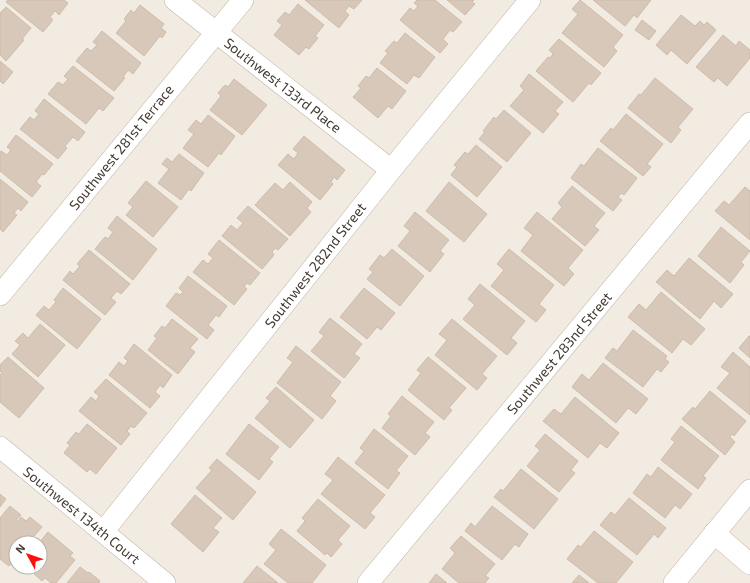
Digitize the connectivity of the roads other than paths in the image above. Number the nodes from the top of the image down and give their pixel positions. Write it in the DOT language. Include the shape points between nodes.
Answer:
graph roads {
  1 [pos="175,0"];
  2 [pos="243,0"];
  3 [pos="530,0"];
  4 [pos="216,32"];
  5 [pos="750,123"];
  6 [pos="390,170"];
  7 [pos="0,295"];
  8 [pos="0,447"];
  9 [pos="750,490"];
  10 [pos="103,532"];
  11 [pos="714,533"];
  12 [pos="750,564"];
  13 [pos="165,583"];
  14 [pos="368,583"];
  15 [pos="674,583"];
  1 -- 4 [label="street, Southwest 133rd Place"];
  2 -- 4 [label="street, Southwest 281st Terrace"];
  3 -- 6 [label="street, Southwest 282nd Street"];
  4 -- 6 [label="street, Southwest 133rd Place"];
  4 -- 7 [label="street, Southwest 281st Terrace"];
  5 -- 14 [label="street, Southwest 283nd Street"];
  6 -- 10 [label="street, Southwest 282nd Street"];
  8 -- 10 [label="street, Southwest 134th Court"];
  9 -- 11 [label="street"];
  10 -- 13 [label="street, Southwest 134th Court"];
  11 -- 12 [label="street"];
  11 -- 15 [label="street"];
}
